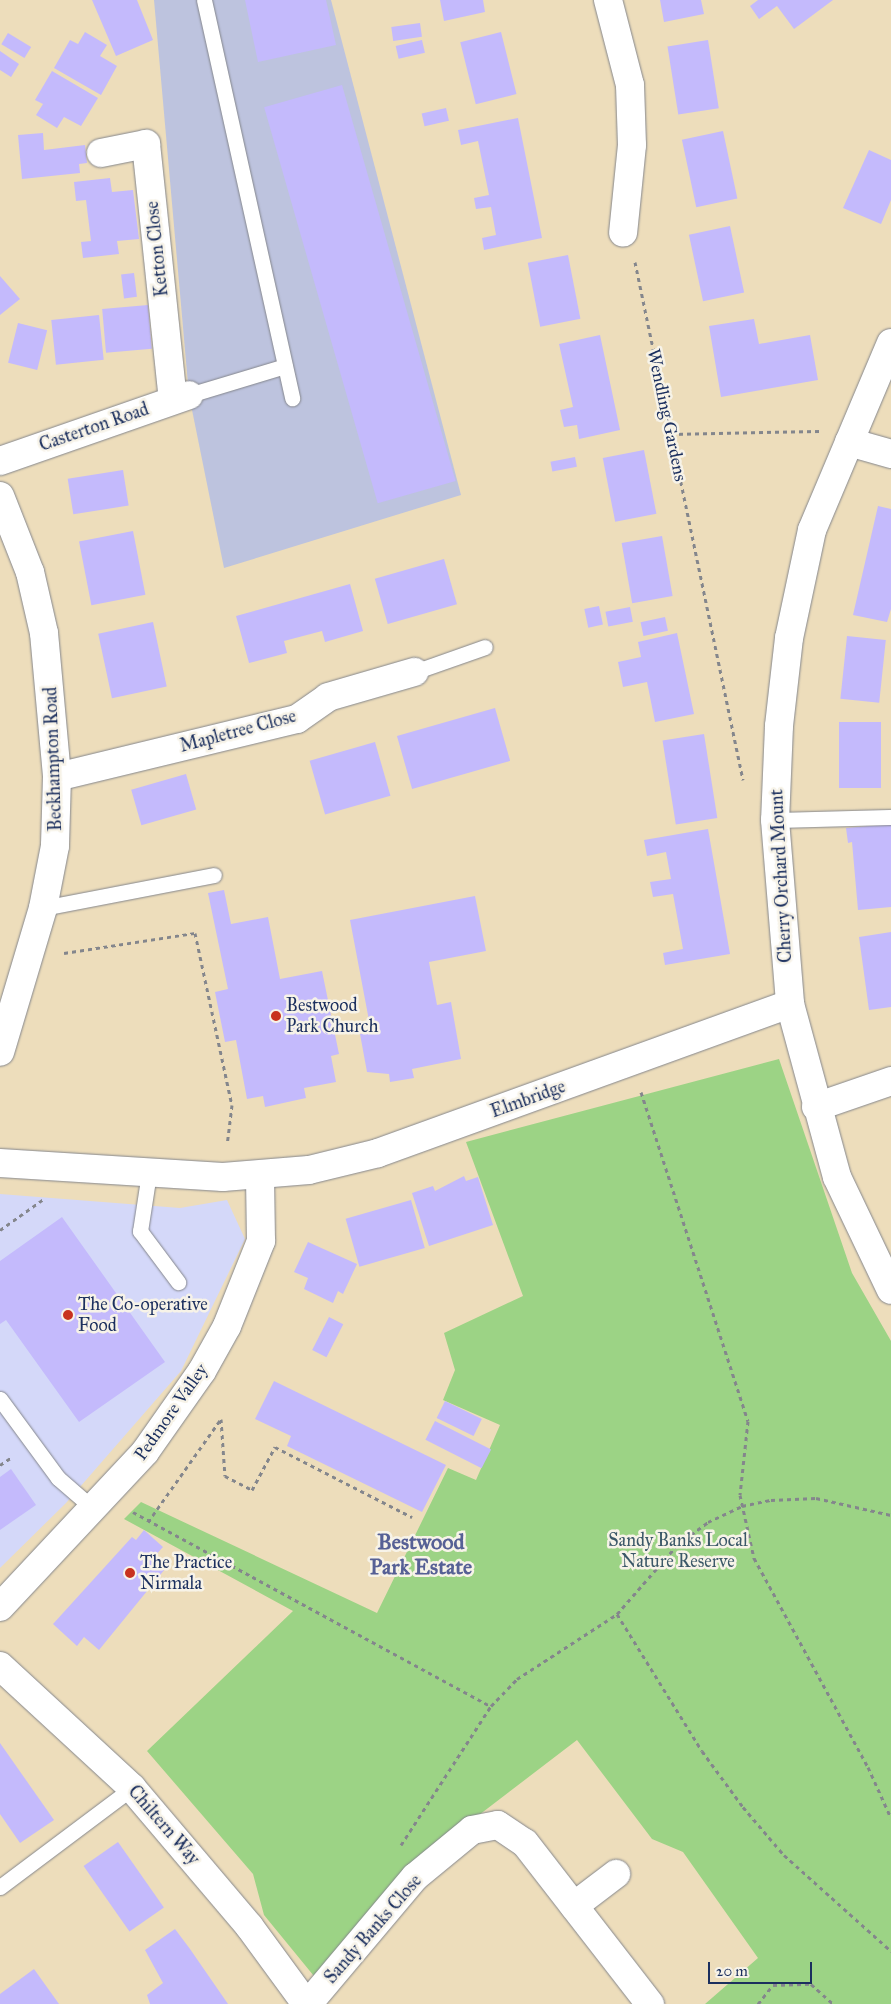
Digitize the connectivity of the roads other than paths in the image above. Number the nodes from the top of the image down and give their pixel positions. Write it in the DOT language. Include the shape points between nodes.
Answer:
graph roads {
  1 [pos="204,0"];
  2 [pos="608,0"];
  3 [pos="101,153"];
  4 [pos="623,233"];
  5 [pos="891,343"];
  6 [pos="285,366"];
  7 [pos="181,398"];
  8 [pos="292,398"];
  9 [pos="849,442"];
  10 [pos="891,454"];
  11 [pos="0,460"];
  12 [pos="0,496"];
  13 [pos="485,647"];
  14 [pos="414,672"];
  15 [pos="57,777"];
  16 [pos="891,817"];
  17 [pos="775,820"];
  18 [pos="214,875"];
  19 [pos="43,908"];
  20 [pos="790,1004"];
  21 [pos="0,1052"];
  22 [pos="891,1081"];
  23 [pos="816,1107"];
  24 [pos="0,1162"];
  25 [pos="149,1174"];
  26 [pos="260,1176"];
  27 [pos="178,1282"];
  28 [pos="891,1290"];
  29 [pos="0,1399"];
  30 [pos="95,1510"];
  31 [pos="0,1607"];
  32 [pos="0,1666"];
  33 [pos="132,1788"];
  34 [pos="616,1874"];
  35 [pos="0,1887"];
  36 [pos="574,1906"];
  37 [pos="307,2004"];
  38 [pos="650,2004"];
  1 -- 6 [label="lane"];
  2 -- 4 [label="street" via="630,84 632,145"];
  3 -- 7 [label="street, Ketton Close" via="146,144"];
  5 -- 9 [label="street, Cherry Orchard Mount"];
  6 -- 7 [label="lane"];
  6 -- 8 [label="lane"];
  7 -- 11 [label="street, Casterton Road"];
  9 -- 10 [label="street"];
  9 -- 17 [label="street, Cherry Orchard Mount" via="812,530 789,638 779,726"];
  12 -- 15 [label="street, Beckhampton Road" via="30,572 44,633"];
  13 -- 14 [label="lane"];
  14 -- 15 [label="street, Mapletree Close" via="328,697 297,719"];
  15 -- 19 [label="street, Beckhampton Road" via="55,846"];
  16 -- 17 [label="lane"];
  17 -- 20 [label="street, Cherry Orchard Mount"];
  18 -- 19 [label="lane"];
  19 -- 21 [label="street, Beckhampton Road" via="31,958"];
  20 -- 23 [label="street, Cherry Orchard Mount"];
  20 -- 26 [label="street, Elmbridge" via="378,1153"];
  22 -- 23 [label="street"];
  23 -- 28 [label="street, Cherry Orchard Mount" via="837,1177"];
  24 -- 25 [label="street, Elmbridge" via="54,1169"];
  25 -- 26 [label="street, Elmbridge"];
  25 -- 27 [label="lane" via="140,1231"];
  26 -- 30 [label="street, Pedmore Valley" via="261,1241 227,1326 176,1412"];
  29 -- 30 [label="lane" via="58,1478"];
  30 -- 31 [label="street, Pedmore Valley"];
  32 -- 33 [label="street, Chiltern Way"];
  33 -- 35 [label="lane"];
  33 -- 37 [label="street, Chiltern Way" via="250,1926"];
  34 -- 36 [label="street"];
  36 -- 37 [label="street, Sandy Banks Close" via="525,1843 498,1825 472,1830 415,1878"];
  36 -- 38 [label="street, Sandy Banks Close"];
}
